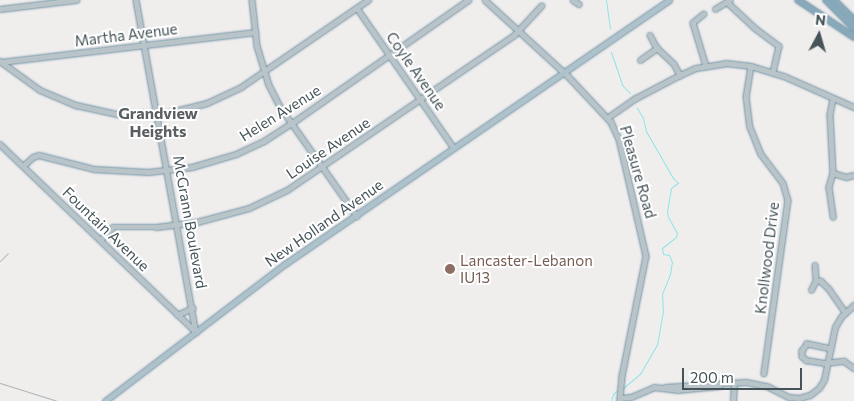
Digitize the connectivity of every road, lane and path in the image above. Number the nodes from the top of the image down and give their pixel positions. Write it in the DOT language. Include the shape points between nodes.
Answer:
graph roads {
  1 [pos="76,0"];
  2 [pos="136,0"];
  3 [pos="252,0"];
  4 [pos="368,0"];
  5 [pos="468,0"];
  6 [pos="485,0"];
  7 [pos="573,0"];
  8 [pos="669,0"];
  9 [pos="798,0"];
  10 [pos="826,0"];
  11 [pos="834,0"];
  12 [pos="729,1"];
  13 [pos="579,4"];
  14 [pos="540,6"];
  15 [pos="357,8"];
  16 [pos="0,9"];
  17 [pos="716,9"];
  18 [pos="704,14"];
  19 [pos="854,20"];
  20 [pos="854,28"];
  21 [pos="518,31"];
  22 [pos="256,32"];
  23 [pos="650,35"];
  24 [pos="854,37"];
  25 [pos="144,45"];
  26 [pos="657,48"];
  27 [pos="390,55"];
  28 [pos="640,60"];
  29 [pos="0,62"];
  30 [pos="706,66"];
  31 [pos="750,66"];
  32 [pos="264,72"];
  33 [pos="563,72"];
  34 [pos="773,72"];
  35 [pos="680,75"];
  36 [pos="832,99"];
  37 [pos="421,100"];
  38 [pos="854,108"];
  39 [pos="157,114"];
  40 [pos="607,118"];
  41 [pos="292,123"];
  42 [pos="0,144"];
  43 [pos="454,148"];
  44 [pos="23,166"];
  45 [pos="323,168"];
  46 [pos="168,170"];
  47 [pos="833,173"];
  48 [pos="854,175"];
  49 [pos="357,216"];
  50 [pos="833,217"];
  51 [pos="177,225"];
  52 [pos="100,240"];
  53 [pos="815,265"];
  54 [pos="816,280"];
  55 [pos="811,290"];
  56 [pos="854,305"];
  57 [pos="193,308"];
  58 [pos="845,312"];
  59 [pos="177,315"];
  60 [pos="196,332"];
  61 [pos="831,349"];
  62 [pos="828,363"];
  63 [pos="854,368"];
  64 [pos="764,373"];
  65 [pos="734,383"];
  66 [pos="620,400"];
  67 [pos="105,401"];
  68 [pos="733,401"];
  1 -- 16 [label="street"];
  2 -- 25 [label="street, McGrann Boulevard"];
  3 -- 22 [label="street"];
  4 -- 15 [label="street"];
  5 -- 27 [label="street, Helen Avenue"];
  6 -- 21 [label="street, Pleasure Road"];
  7 -- 13 [label="street"];
  8 -- 33 [label="main road, New Holland Avenue"];
  9 -- 24 [label="highway"];
  10 -- 20 [label="highway"];
  11 -- 19 [label="highway"];
  12 -- 17 [label="street"];
  12 -- 34 [label="street" via="755,28 780,46"];
  14 -- 21 [label="street, Louise Avenue"];
  15 -- 27 [label="street, Coyle Avenue"];
  15 -- 32 [label="street"];
  18 -- 30 [label="street" via="693,23"];
  21 -- 33 [label="street, Pleasure Road"];
  21 -- 37 [label="street, Louise Avenue"];
  22 -- 25 [label="street, Martha Avenue"];
  22 -- 32 [label="street"];
  23 -- 26 [label="street"];
  25 -- 29 [label="street, Martha Avenue"];
  25 -- 39 [label="street, McGrann Boulevard"];
  26 -- 28 [label="street"];
  26 -- 35 [label="street"];
  27 -- 37 [label="street, Coyle Avenue"];
  27 -- 41 [label="street, Helen Avenue"];
  29 -- 39 [label="street" via="40,90 76,105 117,114"];
  30 -- 31 [label="street" via="726,63"];
  30 -- 35 [label="street"];
  31 -- 34 [label="street"];
  31 -- 64 [label="street, Knollwood Drive" via="746,96 750,127 761,154 783,183 788,200"];
  32 -- 39 [label="street" via="214,100"];
  32 -- 41 [label="street"];
  33 -- 40 [label="street, Pleasure Road"];
  33 -- 43 [label="main road, New Holland Avenue"];
  34 -- 36 [label="street"];
  35 -- 40 [label="street" via="636,98"];
  36 -- 38 [label="street"];
  36 -- 47 [label="street"];
  37 -- 43 [label="street, Coyle Avenue"];
  37 -- 45 [label="street, Louise Avenue"];
  39 -- 46 [label="street, McGrann Boulevard"];
  40 -- 66 [label="street, Pleasure Road" via="619,139 646,252"];
  41 -- 45 [label="street"];
  41 -- 46 [label="street, Helen Avenue" via="236,154 192,167"];
  42 -- 44 [label="street, Fountain Avenue"];
  43 -- 49 [label="main road, New Holland Avenue"];
  44 -- 46 [label="street, Helen Avenue" via="39,155 108,171"];
  44 -- 52 [label="street, Fountain Avenue"];
  45 -- 49 [label="street"];
  45 -- 51 [label="street, Louise Avenue" via="264,202 223,216"];
  46 -- 51 [label="street, McGrann Boulevard"];
  47 -- 48 [label="street" via="846,177"];
  47 -- 50 [label="street" via="829,187"];
  49 -- 60 [label="main road, New Holland Avenue" via="285,264"];
  51 -- 52 [label="street, Louise Avenue" via="113,227"];
  51 -- 57 [label="street, McGrann Boulevard"];
  52 -- 59 [label="street, Fountain Avenue"];
  53 -- 54 [label="street"];
  54 -- 55 [label="street"];
  54 -- 58 [label="street" via="830,289"];
  56 -- 58 [label="street"];
  57 -- 59 [label="street"];
  57 -- 60 [label="street, McGrann Boulevard"];
  58 -- 61 [label="street" via="835,327"];
  59 -- 60 [label="street, Fountain Avenue"];
  60 -- 67 [label="main road, New Holland Avenue"];
  61 -- 62 [label="street"];
  61 -- 62 [label="street" via="807,344 802,351 806,360"];
  62 -- 63 [label="street" via="844,361"];
  62 -- 65 [label="street" via="819,388 805,397 789,397 760,384"];
  65 -- 66 [label="street" via="654,387"];
  65 -- 68 [label="street"];
}
